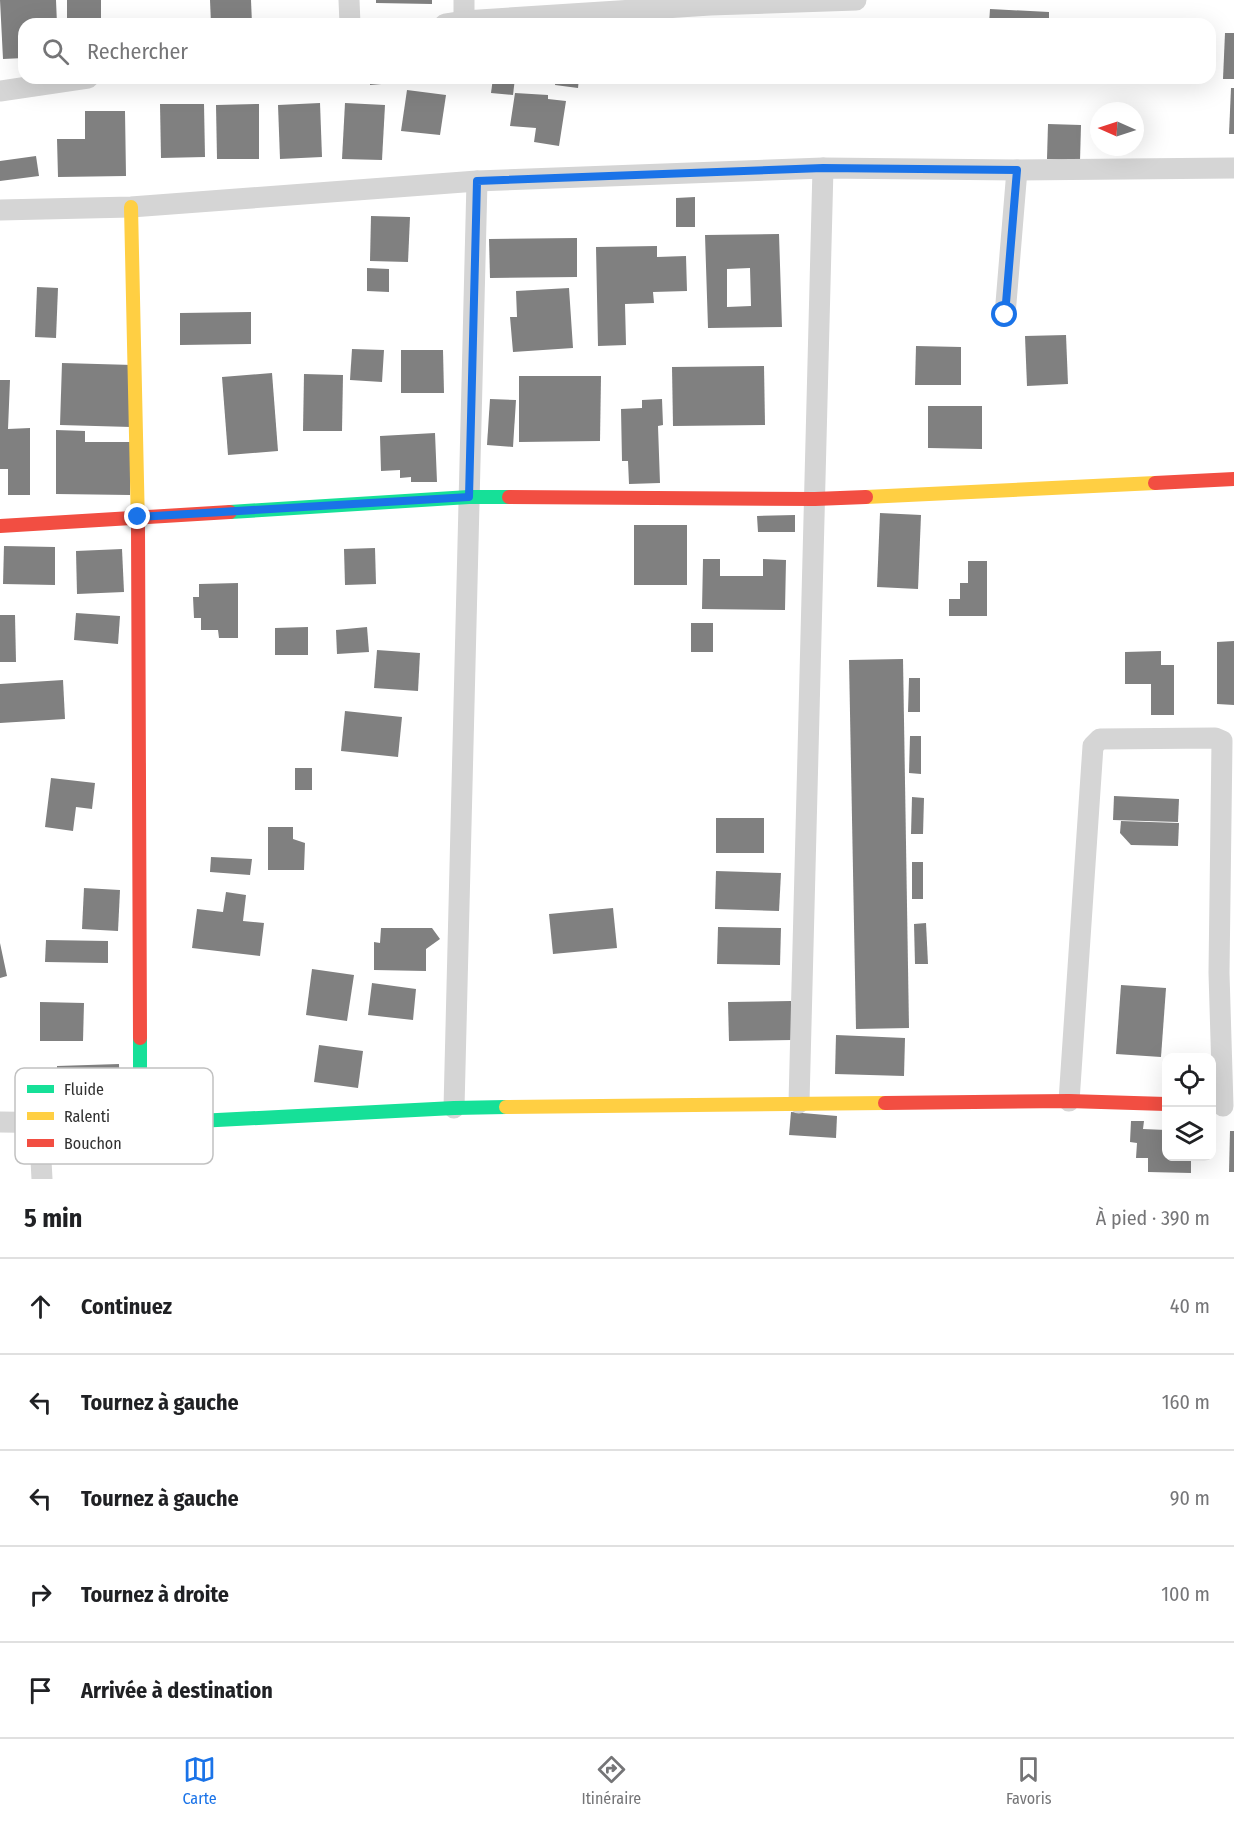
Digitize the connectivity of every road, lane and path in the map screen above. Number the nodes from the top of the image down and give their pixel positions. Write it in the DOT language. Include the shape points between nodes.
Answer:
graph roads {
  1 [pos="349,0"];
  2 [pos="856,0"];
  3 [pos="710,3"];
  4 [pos="458,15"];
  5 [pos="350,18"];
  6 [pos="47,84"];
  7 [pos="0,91"];
  8 [pos="823,168"];
  9 [pos="1234,168"];
  10 [pos="1017,170"];
  11 [pos="477,181"];
  12 [pos="131,207"];
  13 [pos="0,210"];
  14 [pos="1005,315"];
  15 [pos="1234,479"];
  16 [pos="469,497"];
  17 [pos="814,500"];
  18 [pos="138,517"];
  19 [pos="0,526"];
  20 [pos="140,1068"];
  21 [pos="1069,1101"];
  22 [pos="800,1103"];
  23 [pos="1162,1104"];
  24 [pos="1223,1106"];
  25 [pos="454,1108"];
  26 [pos="213,1120"];
  27 [pos="0,1122"];
  28 [pos="15,1122"];
  29 [pos="41,1164"];
  30 [pos="42,1179"];
  1 -- 5 [label="street"];
  2 -- 3 [label="street"];
  3 -- 4 [label="street"];
  6 -- 7 [label="street"];
  8 -- 10 [label="street"];
  8 -- 11 [label="street"];
  8 -- 17 [label="street"];
  9 -- 10 [label="street"];
  10 -- 14 [label="street"];
  11 -- 12 [label="street"];
  11 -- 16 [label="street"];
  12 -- 13 [label="street"];
  12 -- 18 [label="street"];
  15 -- 17 [label="street"];
  16 -- 17 [label="street"];
  16 -- 18 [label="street"];
  16 -- 25 [label="street"];
  17 -- 22 [label="street"];
  18 -- 19 [label="street"];
  18 -- 20 [label="street"];
  21 -- 22 [label="street"];
  21 -- 23 [label="street"];
  21 -- 24 [label="street" via="1093,746 1100,739 1215,738 1222,741 1219,973"];
  22 -- 25 [label="street"];
  25 -- 26 [label="street"];
  27 -- 28 [label="street"];
  29 -- 30 [label="street"];
}
